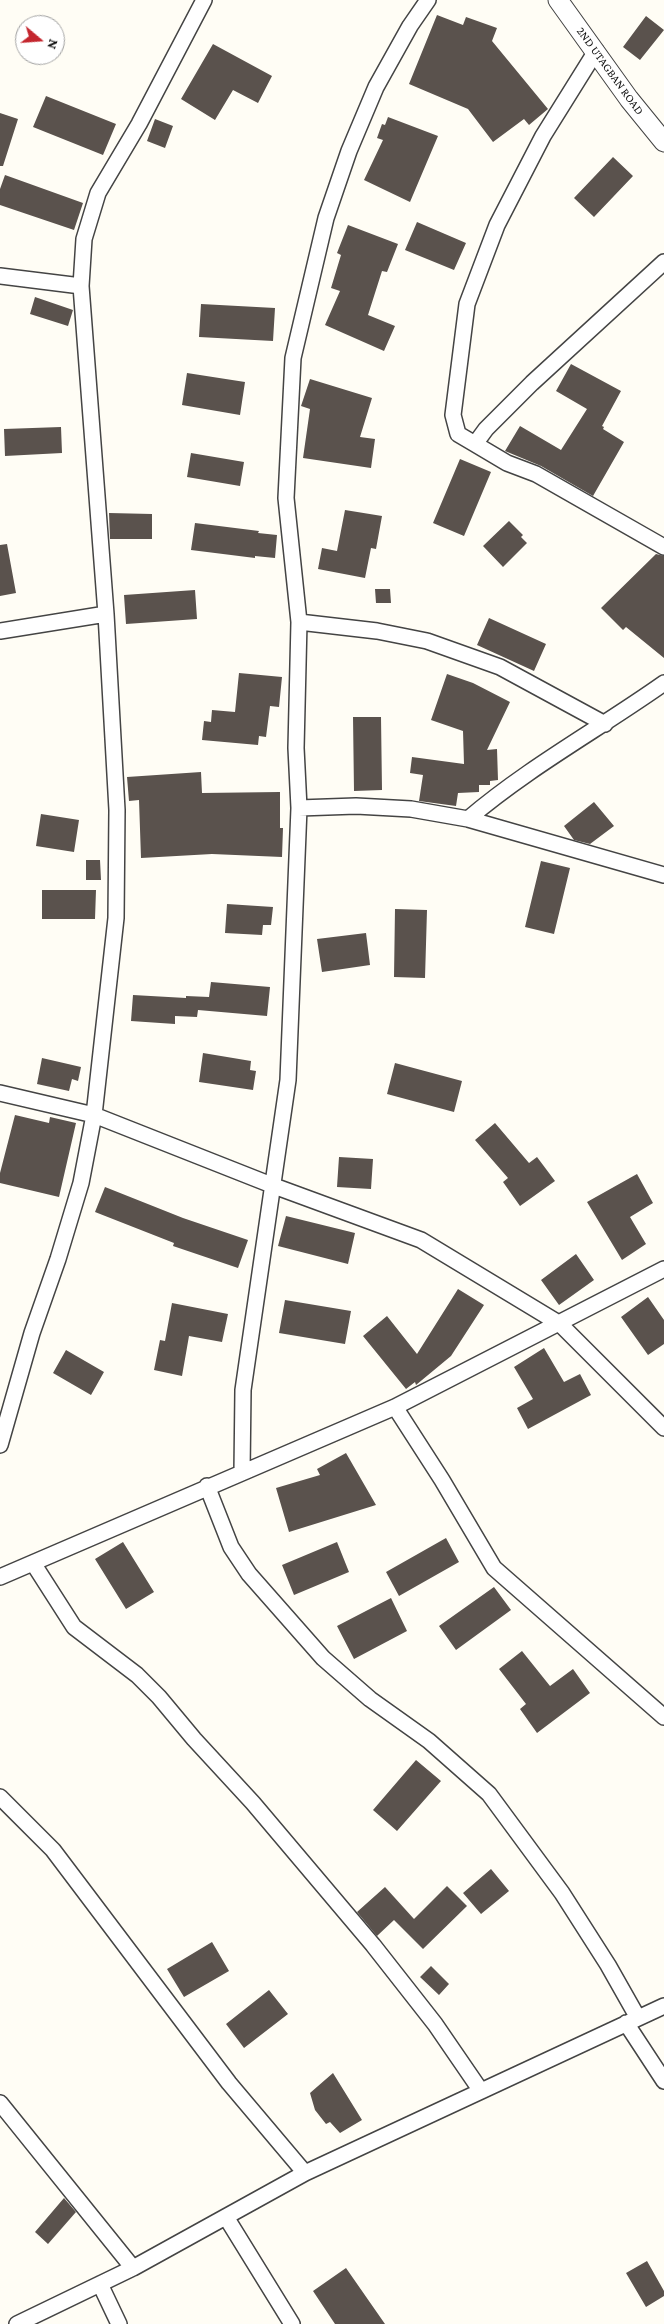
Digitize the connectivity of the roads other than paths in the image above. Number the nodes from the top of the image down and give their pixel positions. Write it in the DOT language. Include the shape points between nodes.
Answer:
graph roads {
  1 [pos="204,0"];
  2 [pos="428,0"];
  3 [pos="558,0"];
  4 [pos="596,51"];
  5 [pos="664,142"];
  6 [pos="664,262"];
  7 [pos="0,276"];
  8 [pos="80,286"];
  9 [pos="475,444"];
  10 [pos="664,547"];
  11 [pos="106,614"];
  12 [pos="299,622"];
  13 [pos="0,631"];
  14 [pos="664,683"];
  15 [pos="605,724"];
  16 [pos="299,808"];
  17 [pos="468,819"];
  18 [pos="664,875"];
  19 [pos="0,1093"];
  20 [pos="94,1115"];
  21 [pos="274,1186"];
  22 [pos="664,1269"];
  23 [pos="560,1324"];
  24 [pos="395,1407"];
  25 [pos="664,1428"];
  26 [pos="0,1445"];
  27 [pos="242,1472"];
  28 [pos="207,1486"];
  29 [pos="33,1563"];
  30 [pos="0,1577"];
  31 [pos="664,1717"];
  32 [pos="0,1797"];
  33 [pos="664,2006"];
  34 [pos="632,2021"];
  35 [pos="664,2081"];
  36 [pos="481,2091"];
  37 [pos="0,2103"];
  38 [pos="305,2173"];
  39 [pos="226,2217"];
  40 [pos="133,2268"];
  41 [pos="100,2284"];
  42 [pos="17,2324"];
  43 [pos="119,2324"];
  44 [pos="292,2324"];
  1 -- 8 [label="street" via="98,194 84,240"];
  2 -- 12 [label="street" via="376,87 349,151 326,218 293,358 286,498"];
  3 -- 4 [label="street, 2ND UTAGBAN ROAD"];
  4 -- 5 [label="street, 2ND UTAGBAN ROAD"];
  4 -- 9 [label="street" via="543,136 497,226 467,304 453,415 458,434"];
  6 -- 9 [label="street" via="532,383 486,428"];
  7 -- 8 [label="street"];
  8 -- 11 [label="street"];
  9 -- 10 [label="street" via="507,463 536,474"];
  11 -- 13 [label="street"];
  11 -- 20 [label="street" via="117,810 116,918"];
  12 -- 15 [label="street" via="377,631 427,641 500,667"];
  12 -- 16 [label="street" via="296,748"];
  14 -- 15 [label="street"];
  15 -- 17 [label="street" via="528,772"];
  16 -- 17 [label="street" via="356,806 411,809"];
  16 -- 21 [label="street" via="288,1080"];
  17 -- 18 [label="street"];
  19 -- 20 [label="street"];
  20 -- 21 [label="street"];
  20 -- 26 [label="street" via="81,1183 32,1333"];
  21 -- 23 [label="street" via="421,1240"];
  21 -- 27 [label="street" via="243,1390"];
  22 -- 23 [label="street"];
  23 -- 24 [label="street"];
  23 -- 25 [label="street"];
  24 -- 27 [label="street"];
  24 -- 31 [label="street" via="494,1568"];
  27 -- 28 [label="street"];
  28 -- 29 [label="street"];
  28 -- 34 [label="street" via="231,1548 249,1574 323,1658 370,1699 429,1741 489,1794 562,1893 608,1964"];
  29 -- 30 [label="street"];
  29 -- 36 [label="street" via="74,1627 137,1675 253,1803 373,1945 430,2017"];
  32 -- 38 [label="street" via="53,1850 228,2083"];
  33 -- 34 [label="street"];
  34 -- 35 [label="street"];
  34 -- 36 [label="street"];
  36 -- 38 [label="street"];
  37 -- 40 [label="street"];
  38 -- 39 [label="street"];
  39 -- 40 [label="street"];
  39 -- 44 [label="street"];
  40 -- 41 [label="street"];
  41 -- 42 [label="street"];
  41 -- 43 [label="street"];
}
